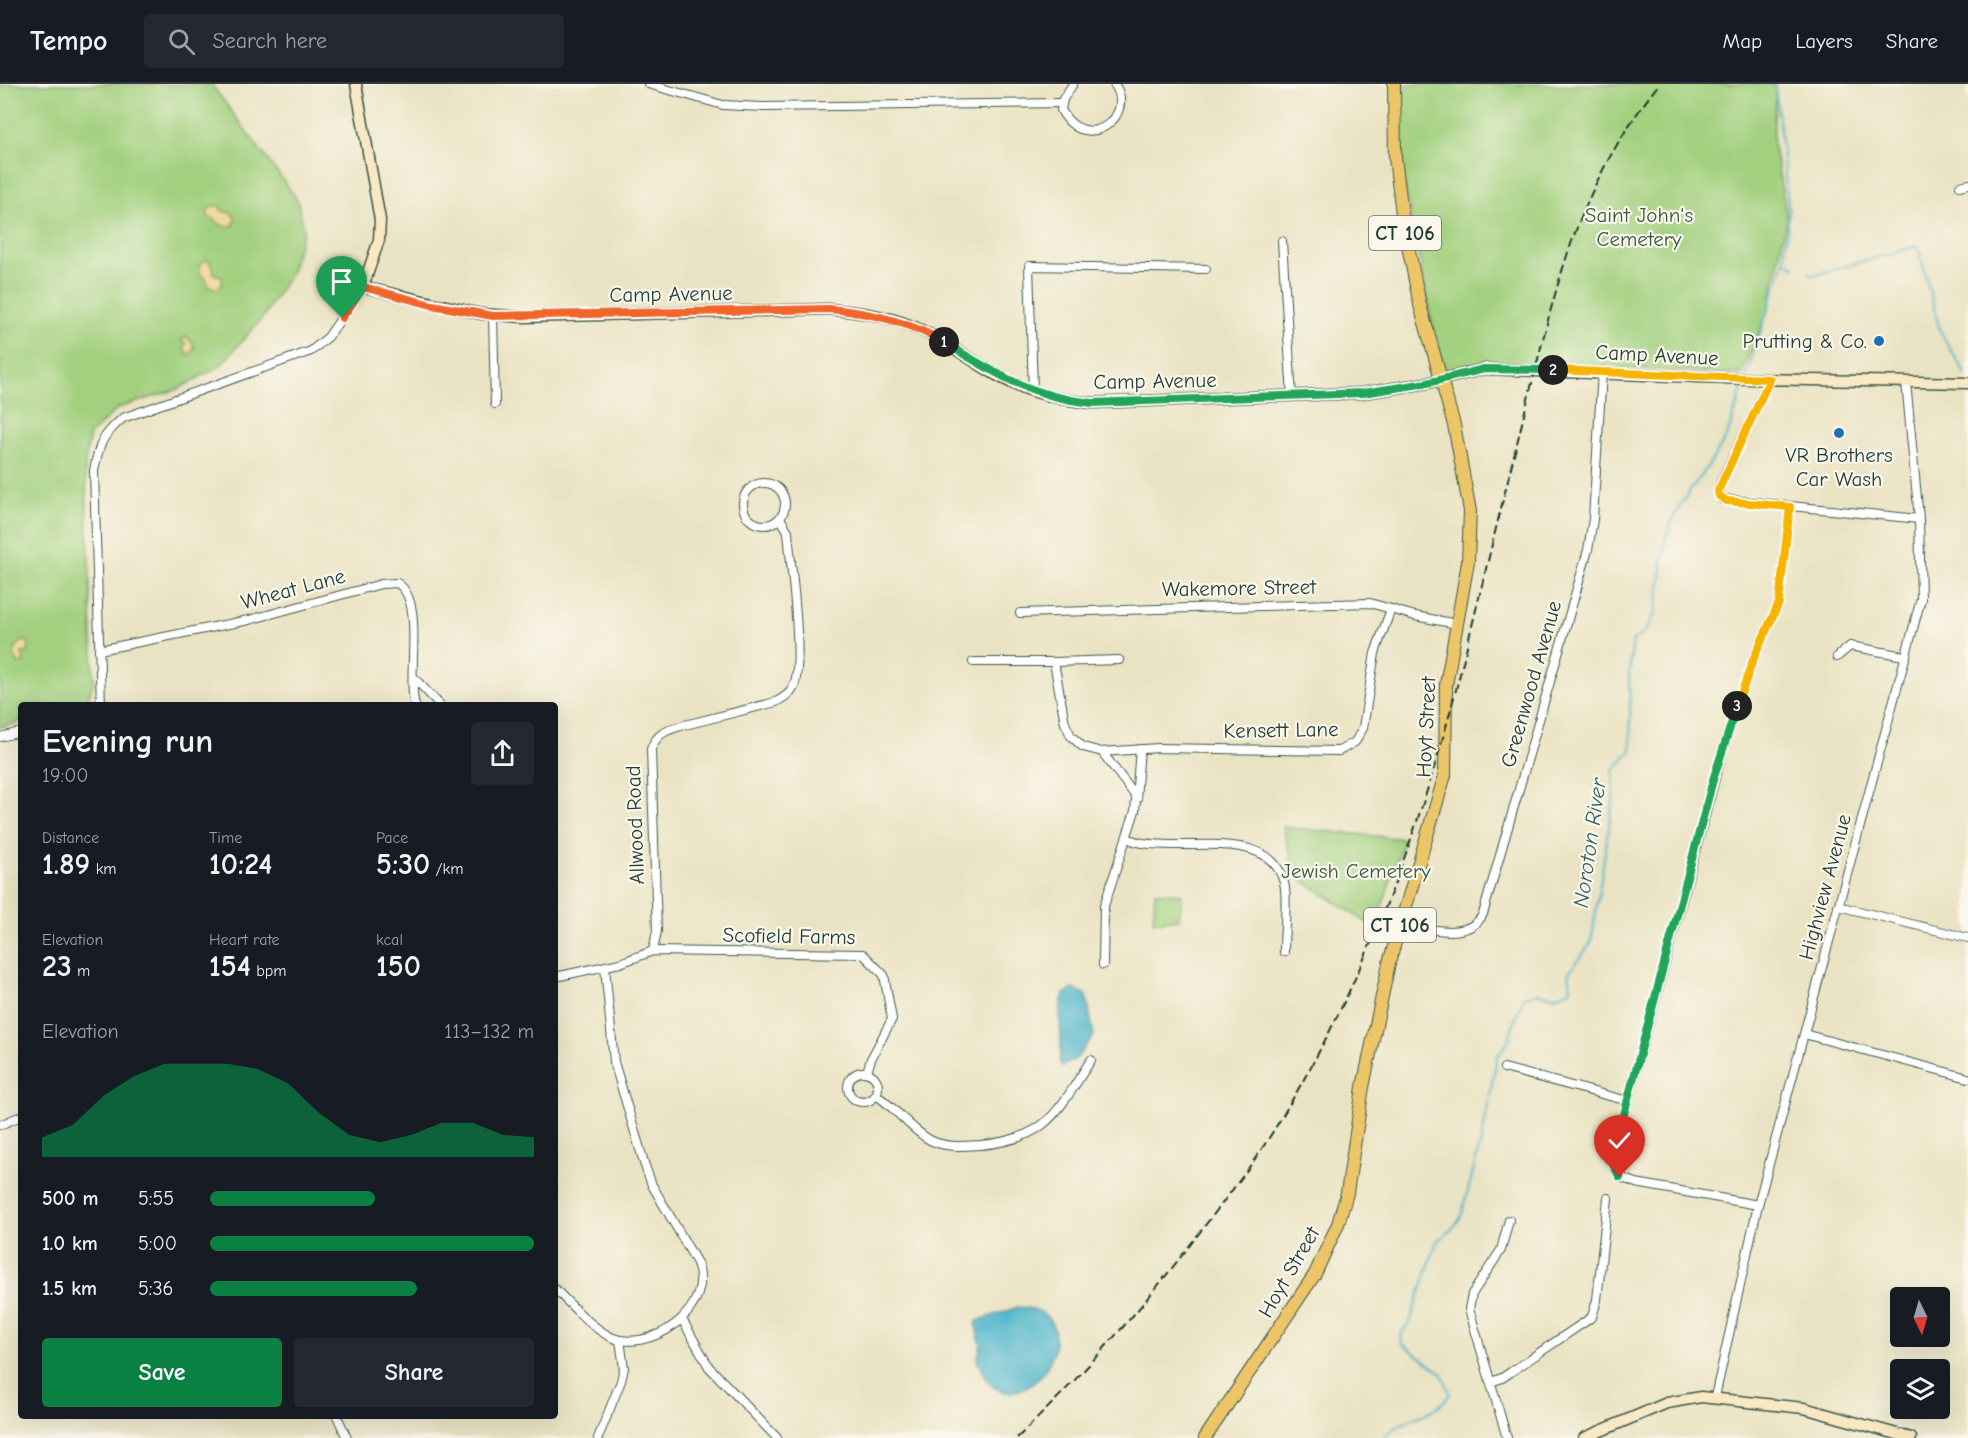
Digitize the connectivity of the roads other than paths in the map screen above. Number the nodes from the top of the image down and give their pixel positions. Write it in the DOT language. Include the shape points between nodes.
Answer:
graph roads {
  1 [pos="356,84"];
  2 [pos="648,84"];
  3 [pos="1073,84"];
  4 [pos="1114,84"];
  5 [pos="1394,84"];
  6 [pos="670,86"];
  7 [pos="1062,103"];
  8 [pos="1282,241"];
  9 [pos="1206,269"];
  10 [pos="363,287"];
  11 [pos="493,316"];
  12 [pos="1602,371"];
  13 [pos="1442,378"];
  14 [pos="1770,379"];
  15 [pos="1906,382"];
  16 [pos="1968,383"];
  17 [pos="1032,391"];
  18 [pos="1292,397"];
  19 [pos="495,404"];
  20 [pos="1790,507"];
  21 [pos="780,518"];
  22 [pos="1919,519"];
  23 [pos="1391,609"];
  24 [pos="1020,614"];
  25 [pos="1456,624"];
  26 [pos="99,650"];
  27 [pos="1904,656"];
  28 [pos="1838,657"];
  29 [pos="1119,660"];
  30 [pos="973,662"];
  31 [pos="1054,662"];
  32 [pos="414,678"];
  33 [pos="101,702"];
  34 [pos="415,702"];
  35 [pos="437,702"];
  36 [pos="18,733"];
  37 [pos="0,737"];
  38 [pos="1140,749"];
  39 [pos="1102,752"];
  40 [pos="1137,798"];
  41 [pos="1127,838"];
  42 [pos="1838,906"];
  43 [pos="1401,923"];
  44 [pos="1968,938"];
  45 [pos="653,951"];
  46 [pos="1284,952"];
  47 [pos="1102,965"];
  48 [pos="605,967"];
  49 [pos="558,976"];
  50 [pos="1804,1034"];
  51 [pos="1091,1060"];
  52 [pos="1504,1068"];
  53 [pos="867,1072"];
  54 [pos="1968,1078"];
  55 [pos="876,1095"];
  56 [pos="1628,1101"];
  57 [pos="18,1117"];
  58 [pos="0,1125"];
  59 [pos="1608,1198"];
  60 [pos="1758,1205"];
  61 [pos="1509,1220"];
  62 [pos="558,1292"];
  63 [pos="683,1321"];
  64 [pos="620,1340"];
  65 [pos="1491,1382"];
  66 [pos="1715,1397"];
  67 [pos="338,1419"];
  68 [pos="346,1438"];
  69 [pos="598,1438"];
  70 [pos="777,1438"];
  71 [pos="1205,1438"];
  72 [pos="1507,1438"];
  73 [pos="1587,1438"];
  74 [pos="1911,1438"];
  1 -- 10 [label="street" via="380,220 379,240"];
  2 -- 6 [label="street"];
  3 -- 7 [label="street"];
  4 -- 7 [label="street" via="1119,94 1117,114 1099,130 1084,131 1070,124"];
  5 -- 13 [label="main road, Hoyt Street / CT 106" via="1395,158 1403,221 1420,305"];
  6 -- 7 [label="street" via="723,105 762,107"];
  8 -- 18 [label="street"];
  9 -- 17 [label="street" via="1029,266"];
  10 -- 11 [label="street, Camp Avenue"];
  10 -- 26 [label="street" via="328,338 311,351 123,418 105,434 94,471"];
  11 -- 17 [label="street, Camp Avenue" via="828,309 860,312 919,329 1001,378"];
  11 -- 19 [label="street"];
  12 -- 13 [label="street, Camp Avenue" via="1484,369"];
  12 -- 14 [label="street, Camp Avenue"];
  12 -- 43 [label="street, Greenwood Avenue" via="1588,550 1485,908 1478,922 1462,930"];
  13 -- 18 [label="street, Camp Avenue" via="1363,393"];
  13 -- 25 [label="main road, Hoyt Street / CT 106" via="1470,520 1468,562"];
  14 -- 15 [label="street, Camp Avenue"];
  14 -- 20 [label="street" via="1722,480 1719,496 1733,502"];
  15 -- 16 [label="street, Camp Avenue"];
  15 -- 22 [label="street, Highview Avenue"];
  17 -- 18 [label="street, Camp Avenue" via="1061,400 1092,403"];
  20 -- 22 [label="street"];
  20 -- 56 [label="street" via="1779,603 1753,660 1725,742"];
  21 -- 21 [label="street, Allwood Road" via="785,498 777,487 765,483 748,491 743,503 751,520 762,525"];
  21 -- 45 [label="street, Allwood Road" via="788,531 797,652 795,682 787,695 776,702 667,730 653,742 657,931"];
  22 -- 27 [label="street, Highview Avenue" via="1922,591"];
  23 -- 24 [label="street, Wakemore Street" via="1381,604 1359,603"];
  23 -- 25 [label="street, Wakemore Street"];
  23 -- 38 [label="street, Kensett Lane" via="1375,653 1363,728 1349,747 1330,751"];
  25 -- 43 [label="main road, Hoyt Street / CT 106" via="1446,686 1444,784"];
  26 -- 32 [label="street, Wheat Lane" via="397,583 405,588 410,601"];
  26 -- 33 [label="street"];
  27 -- 28 [label="street" via="1850,646"];
  27 -- 42 [label="street, Highview Avenue"];
  29 -- 31 [label="street"];
  30 -- 31 [label="street"];
  31 -- 39 [label="street, Kensett Lane" via="1071,736 1083,747"];
  32 -- 34 [label="street, Wheat Lane"];
  32 -- 35 [label="street"];
  36 -- 37 [label="street"];
  38 -- 39 [label="street, Kensett Lane"];
  38 -- 40 [label="street"];
  39 -- 40 [label="street, Kensett Lane"];
  40 -- 41 [label="street"];
  41 -- 46 [label="street" via="1143,844 1244,847 1266,856 1278,868 1284,885"];
  41 -- 47 [label="street" via="1104,906"];
  42 -- 44 [label="street"];
  42 -- 50 [label="street, Highview Avenue"];
  43 -- 71 [label="main road, Hoyt Street / CT 106" via="1367,1066 1347,1193 1338,1224 1314,1274"];
  45 -- 48 [label="street"];
  45 -- 53 [label="street, Scofield Farms" via="863,954 885,975 892,1019"];
  48 -- 49 [label="street"];
  48 -- 63 [label="street" via="614,1062 645,1166 701,1276 698,1295"];
  50 -- 54 [label="street"];
  50 -- 60 [label="street, Highview Avenue"];
  51 -- 55 [label="street" via="1048,1122 1019,1138 999,1143 937,1143"];
  52 -- 56 [label="street"];
  53 -- 55 [label="street" via="878,1082"];
  53 -- 55 [label="street, Scofield Farms" via="852,1076 849,1091 860,1102"];
  56 -- 60 [label="street" via="1615,1148 1614,1166 1620,1177"];
  57 -- 58 [label="street"];
  59 -- 65 [label="street" via="1592,1317"];
  60 -- 66 [label="street, Highview Avenue"];
  61 -- 65 [label="street" via="1501,1250 1469,1302 1471,1321"];
  62 -- 64 [label="street" via="590,1321"];
  63 -- 64 [label="street" via="649,1337"];
  63 -- 70 [label="street" via="709,1367"];
  64 -- 69 [label="street" via="624,1368"];
  65 -- 72 [label="street"];
  66 -- 73 [label="street" via="1674,1401"];
  66 -- 74 [label="street" via="1804,1408"];
  67 -- 68 [label="street"];
}
